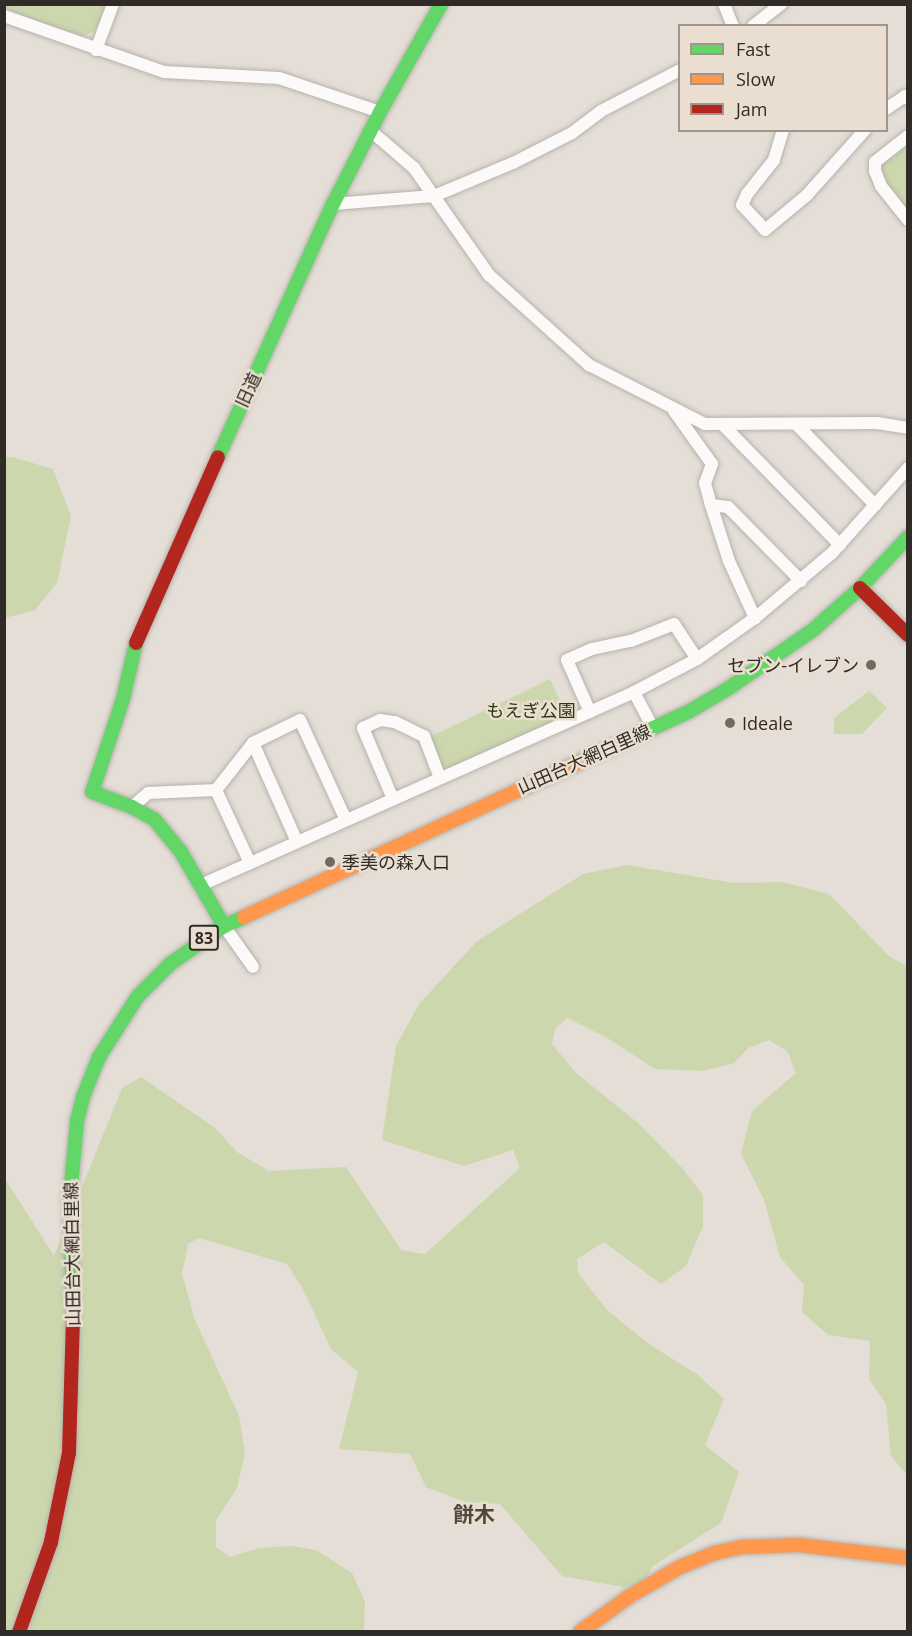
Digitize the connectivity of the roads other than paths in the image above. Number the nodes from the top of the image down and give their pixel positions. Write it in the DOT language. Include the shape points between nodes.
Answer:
graph roads {
  1 [pos="113,4"];
  2 [pos="441,4"];
  3 [pos="724,4"];
  4 [pos="781,4"];
  5 [pos="4,16"];
  6 [pos="732,24"];
  7 [pos="756,24"];
  8 [pos="96,50"];
  9 [pos="678,71"];
  10 [pos="908,99"];
  11 [pos="888,108"];
  12 [pos="380,112"];
  13 [pos="371,131"];
  14 [pos="782,132"];
  15 [pos="863,132"];
  16 [pos="908,136"];
  17 [pos="434,196"];
  18 [pos="333,204"];
  19 [pos="908,220"];
  20 [pos="692,424"];
  21 [pos="722,424"];
  22 [pos="797,425"];
  23 [pos="908,428"];
  24 [pos="908,468"];
  25 [pos="711,505"];
  26 [pos="875,505"];
  27 [pos="908,537"];
  28 [pos="840,545"];
  29 [pos="801,581"];
  30 [pos="864,584"];
  31 [pos="755,618"];
  32 [pos="908,621"];
  33 [pos="908,635"];
  34 [pos="697,659"];
  35 [pos="634,692"];
  36 [pos="590,712"];
  37 [pos="653,728"];
  38 [pos="253,743"];
  39 [pos="440,778"];
  40 [pos="216,790"];
  41 [pos="393,799"];
  42 [pos="132,807"];
  43 [pos="346,820"];
  44 [pos="297,842"];
  45 [pos="250,863"];
  46 [pos="201,885"];
  47 [pos="224,926"];
  48 [pos="253,967"];
  49 [pos="908,1558"];
  50 [pos="19,1632"];
  51 [pos="580,1632"];
  1 -- 8 [label="street"];
  2 -- 12 [label="main road, 旧道"];
  3 -- 6 [label="street"];
  4 -- 7 [label="street"];
  5 -- 8 [label="street"];
  8 -- 12 [label="street" via="164,72 279,78"];
  9 -- 17 [label="street" via="513,163"];
  10 -- 11 [label="street" via="905,96"];
  12 -- 13 [label="main road, 旧道"];
  13 -- 17 [label="street" via="414,168"];
  13 -- 18 [label="main road, 旧道"];
  14 -- 15 [label="street" via="774,160 741,205 765,230 807,195"];
  16 -- 19 [label="street" via="875,162 880,186"];
  17 -- 18 [label="street"];
  17 -- 20 [label="street" via="489,275 581,358 671,407"];
  18 -- 42 [label="main road, 旧道 / 83" via="134,647 123,699 92,792"];
  20 -- 21 [label="street"];
  20 -- 25 [label="street" via="712,464 705,483"];
  21 -- 22 [label="street"];
  21 -- 28 [label="street"];
  22 -- 23 [label="street" via="877,423"];
  22 -- 26 [label="street"];
  24 -- 26 [label="street"];
  25 -- 29 [label="street" via="728,507"];
  25 -- 31 [label="street" via="729,561"];
  26 -- 28 [label="street"];
  27 -- 30 [label="main road, 山田台大網白里線 / 83"];
  28 -- 29 [label="street"];
  29 -- 31 [label="street"];
  30 -- 32 [label="main road"];
  30 -- 33 [label="main road"];
  30 -- 37 [label="main road, 山田台大網白里線 / 83" via="813,630 764,666 690,711"];
  31 -- 34 [label="street"];
  34 -- 35 [label="street"];
  34 -- 36 [label="street" via="674,624 567,660"];
  35 -- 36 [label="street"];
  35 -- 37 [label="street"];
  36 -- 39 [label="street"];
  37 -- 47 [label="main road, 山田台大網白里線 / 83"];
  38 -- 40 [label="street"];
  38 -- 43 [label="street" via="300,720"];
  38 -- 44 [label="street"];
  39 -- 41 [label="street"];
  39 -- 41 [label="street" via="424,736 395,722 380,720 363,728"];
  40 -- 42 [label="street" via="148,793"];
  40 -- 45 [label="street"];
  41 -- 43 [label="street"];
  42 -- 46 [label="main road, 83" via="154,819 168,833"];
  43 -- 44 [label="street"];
  44 -- 45 [label="street"];
  45 -- 46 [label="street"];
  46 -- 47 [label="main road, 83"];
  47 -- 48 [label="street"];
  47 -- 50 [label="main road, 山田台大網白里線 / 83" via="170,963 138,996 111,1035 83,1097 73,1144 70,1197 74,1356 69,1453 51,1542"];
  49 -- 51 [label="main road" via="799,1545 733,1549 680,1567"];
}
